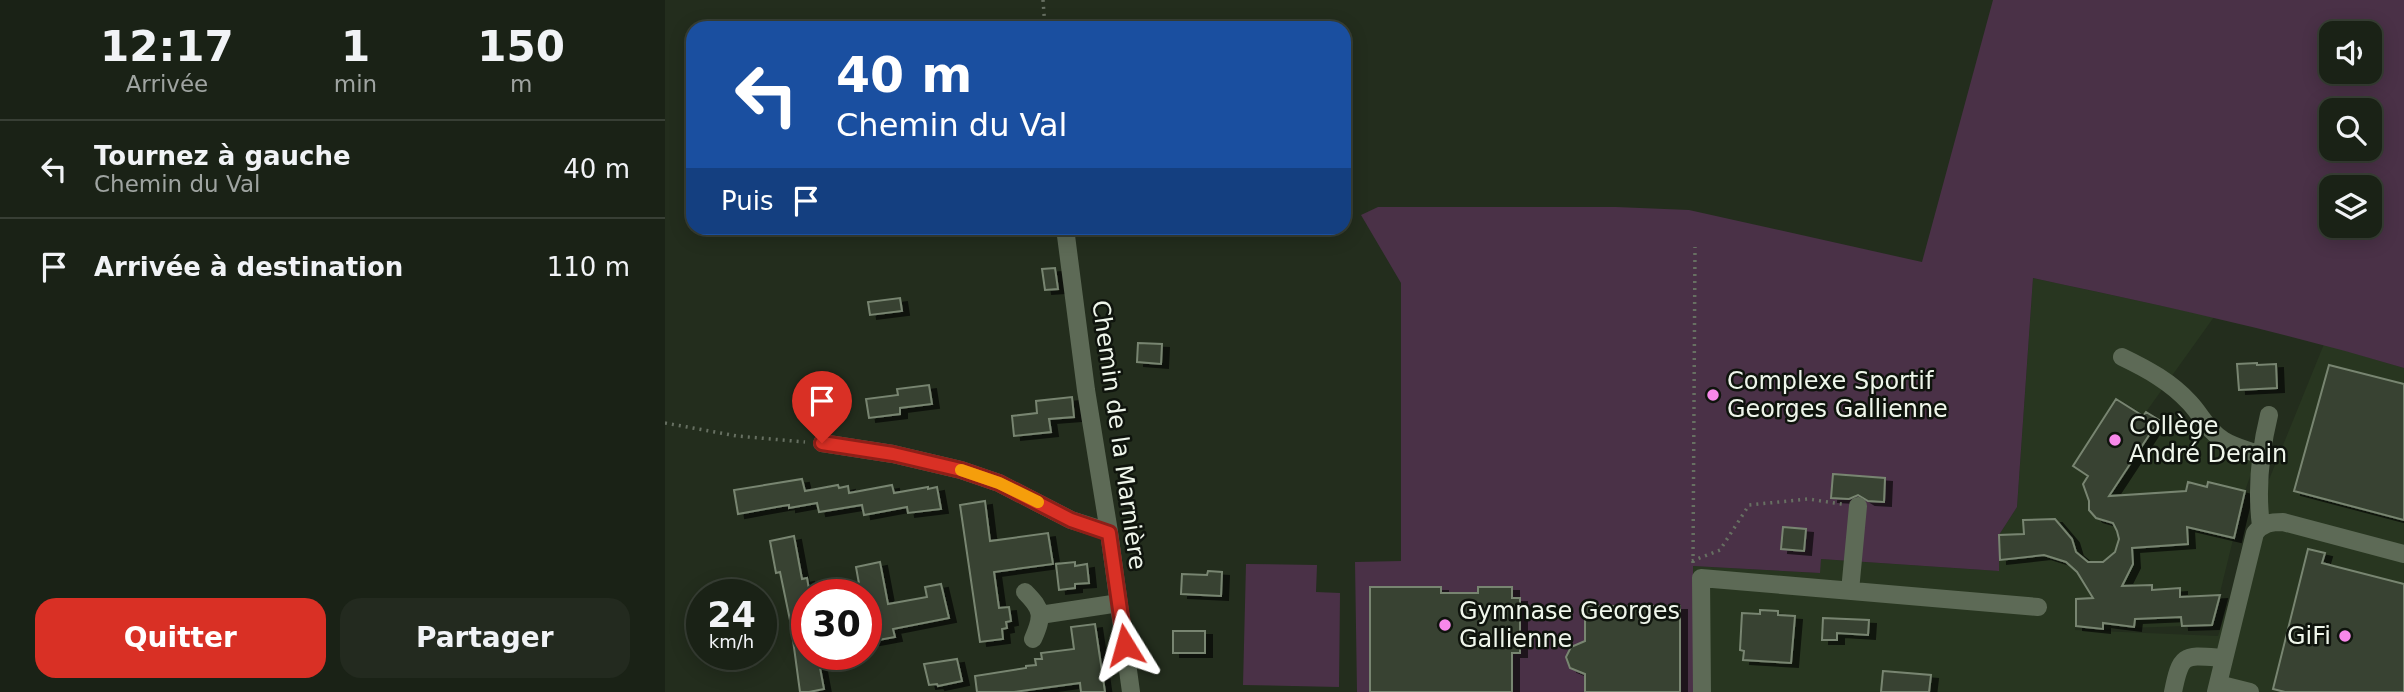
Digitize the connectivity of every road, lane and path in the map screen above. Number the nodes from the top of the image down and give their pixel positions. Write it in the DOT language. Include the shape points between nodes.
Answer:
graph roads {
  1 [pos="1043,0"];
  2 [pos="1044,21"];
  3 [pos="1066,235"];
  4 [pos="1695,247"];
  5 [pos="2122,357"];
  6 [pos="2269,415"];
  7 [pos="665,423"];
  8 [pos="822,443"];
  9 [pos="2260,455"];
  10 [pos="1858,506"];
  11 [pos="2261,526"];
  12 [pos="1109,533"];
  13 [pos="2404,554"];
  14 [pos="1692,561"];
  15 [pos="1701,578"];
  16 [pos="1850,591"];
  17 [pos="1025,592"];
  18 [pos="1119,603"];
  19 [pos="2038,607"];
  20 [pos="1040,615"];
  21 [pos="1033,639"];
  22 [pos="2224,659"];
  23 [pos="2217,688"];
  24 [pos="1131,692"];
  25 [pos="1702,692"];
  26 [pos="2173,692"];
  27 [pos="2250,692"];
  1 -- 2 [label="path"];
  3 -- 12 [label="street, Chemin de la Marnière"];
  4 -- 14 [label="path"];
  5 -- 9 [label="street" via="2174,388 2224,441"];
  6 -- 9 [label="street"];
  7 -- 8 [label="path" via="737,436"];
  8 -- 12 [label="street" via="961,470"];
  9 -- 11 [label="street" via="2257,502"];
  10 -- 14 [label="path" via="1808,499 1749,505 1720,550"];
  10 -- 16 [label="street"];
  11 -- 13 [label="street" via="2283,522"];
  11 -- 22 [label="street" via="2255,533"];
  12 -- 18 [label="street, Chemin de la Marnière"];
  14 -- 15 [label="path"];
  15 -- 16 [label="street"];
  15 -- 25 [label="street"];
  16 -- 19 [label="street"];
  17 -- 20 [label="street" via="1038,605"];
  18 -- 20 [label="street"];
  18 -- 24 [label="street, Chemin de la Marnière"];
  20 -- 21 [label="street"];
  22 -- 23 [label="street"];
  22 -- 26 [label="street" via="2185,659 2178,665"];
  23 -- 27 [label="street"];
}
